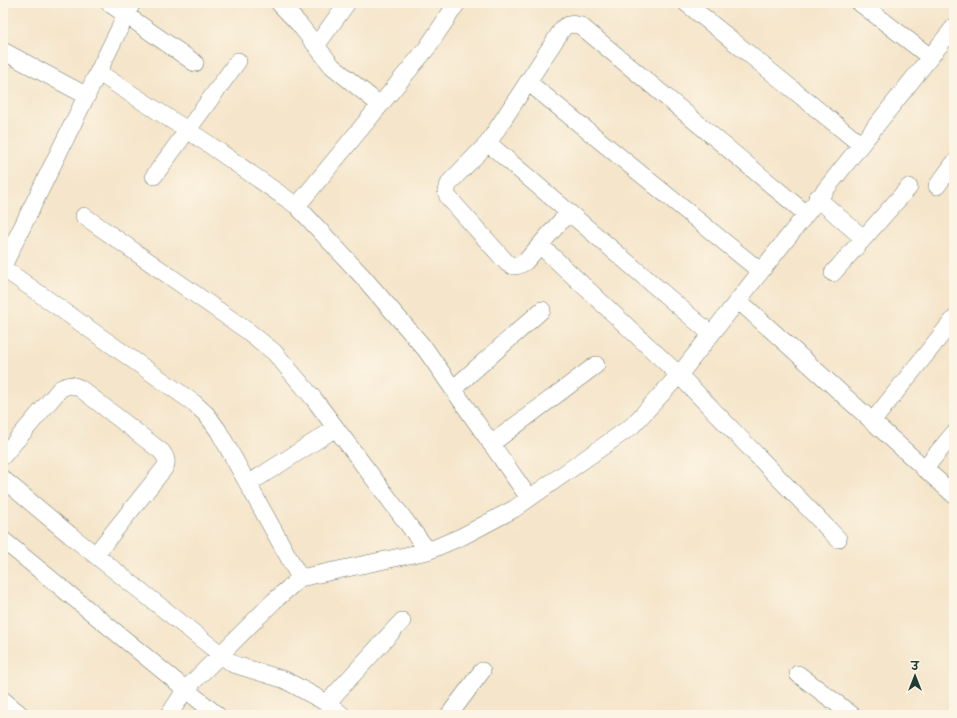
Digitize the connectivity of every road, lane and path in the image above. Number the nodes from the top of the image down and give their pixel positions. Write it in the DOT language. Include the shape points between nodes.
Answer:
graph roads {
  1 [pos="109,3"];
  2 [pos="279,3"];
  3 [pos="347,3"];
  4 [pos="457,3"];
  5 [pos="686,3"];
  6 [pos="860,3"];
  7 [pos="130,9"];
  8 [pos="954,27"];
  9 [pos="316,46"];
  10 [pos="3,51"];
  11 [pos="930,57"];
  12 [pos="196,62"];
  13 [pos="238,62"];
  14 [pos="99,73"];
  15 [pos="528,82"];
  16 [pos="88,96"];
  17 [pos="380,105"];
  18 [pos="187,130"];
  19 [pos="488,143"];
  20 [pos="860,144"];
  21 [pos="954,163"];
  22 [pos="154,176"];
  23 [pos="937,186"];
  24 [pos="909,187"];
  25 [pos="817,198"];
  26 [pos="297,206"];
  27 [pos="568,213"];
  28 [pos="805,214"];
  29 [pos="84,216"];
  30 [pos="863,238"];
  31 [pos="540,245"];
  32 [pos="3,267"];
  33 [pos="760,272"];
  34 [pos="833,272"];
  35 [pos="738,300"];
  36 [pos="542,310"];
  37 [pos="954,319"];
  38 [pos="711,334"];
  39 [pos="596,365"];
  40 [pos="679,375"];
  41 [pos="452,388"];
  42 [pos="872,422"];
  43 [pos="336,428"];
  44 [pos="954,433"];
  45 [pos="491,444"];
  46 [pos="3,456"];
  47 [pos="924,469"];
  48 [pos="3,479"];
  49 [pos="248,484"];
  50 [pos="954,496"];
  51 [pos="529,498"];
  52 [pos="3,540"];
  53 [pos="838,540"];
  54 [pos="428,551"];
  55 [pos="95,555"];
  56 [pos="300,578"];
  57 [pos="402,621"];
  58 [pos="221,654"];
  59 [pos="482,671"];
  60 [pos="798,674"];
  61 [pos="184,690"];
  62 [pos="3,700"];
  63 [pos="327,703"];
  64 [pos="21,715"];
  65 [pos="169,715"];
  66 [pos="217,715"];
  67 [pos="342,715"];
  68 [pos="449,715"];
  69 [pos="852,715"];
  1 -- 7 [label="street"];
  2 -- 9 [label="street"];
  3 -- 9 [label="street"];
  4 -- 17 [label="street" via="427,48"];
  5 -- 20 [label="street"];
  6 -- 11 [label="street"];
  7 -- 12 [label="street"];
  7 -- 14 [label="street"];
  8 -- 11 [label="street"];
  9 -- 17 [label="street" via="332,66"];
  10 -- 16 [label="street"];
  11 -- 20 [label="street"];
  13 -- 18 [label="street"];
  14 -- 16 [label="street"];
  14 -- 18 [label="street"];
  15 -- 19 [label="street"];
  15 -- 28 [label="street" via="563,28 567,25 580,26"];
  15 -- 33 [label="street"];
  16 -- 32 [label="street"];
  17 -- 26 [label="street"];
  18 -- 22 [label="street"];
  18 -- 26 [label="street"];
  19 -- 27 [label="street"];
  19 -- 31 [label="street" via="450,182 446,191 448,197 513,267 526,261"];
  20 -- 25 [label="street"];
  21 -- 23 [label="street"];
  24 -- 30 [label="street"];
  25 -- 28 [label="street"];
  25 -- 30 [label="street"];
  26 -- 41 [label="street" via="407,327"];
  27 -- 31 [label="street"];
  27 -- 38 [label="street"];
  28 -- 33 [label="street"];
  29 -- 43 [label="street" via="274,352"];
  30 -- 34 [label="street"];
  31 -- 40 [label="street"];
  32 -- 49 [label="street" via="194,403 218,430"];
  33 -- 35 [label="street"];
  35 -- 38 [label="street"];
  35 -- 42 [label="street"];
  36 -- 41 [label="street"];
  37 -- 42 [label="street"];
  38 -- 40 [label="street"];
  39 -- 45 [label="street"];
  40 -- 51 [label="street" via="632,426"];
  40 -- 53 [label="street"];
  41 -- 45 [label="street"];
  42 -- 47 [label="street"];
  43 -- 49 [label="street"];
  43 -- 54 [label="street"];
  44 -- 47 [label="street"];
  45 -- 51 [label="street"];
  46 -- 55 [label="street" via="60,389 68,385 81,388 162,452 167,464"];
  47 -- 50 [label="street"];
  48 -- 55 [label="street"];
  49 -- 56 [label="street"];
  51 -- 54 [label="street" via="514,509"];
  52 -- 61 [label="street"];
  54 -- 56 [label="street"];
  55 -- 58 [label="street"];
  56 -- 58 [label="street"];
  57 -- 63 [label="street"];
  58 -- 61 [label="street"];
  58 -- 63 [label="street" via="233,664 285,680"];
  59 -- 68 [label="street"];
  60 -- 69 [label="street"];
  61 -- 65 [label="street"];
  61 -- 66 [label="street"];
  62 -- 64 [label="street"];
  63 -- 67 [label="street"];
}
